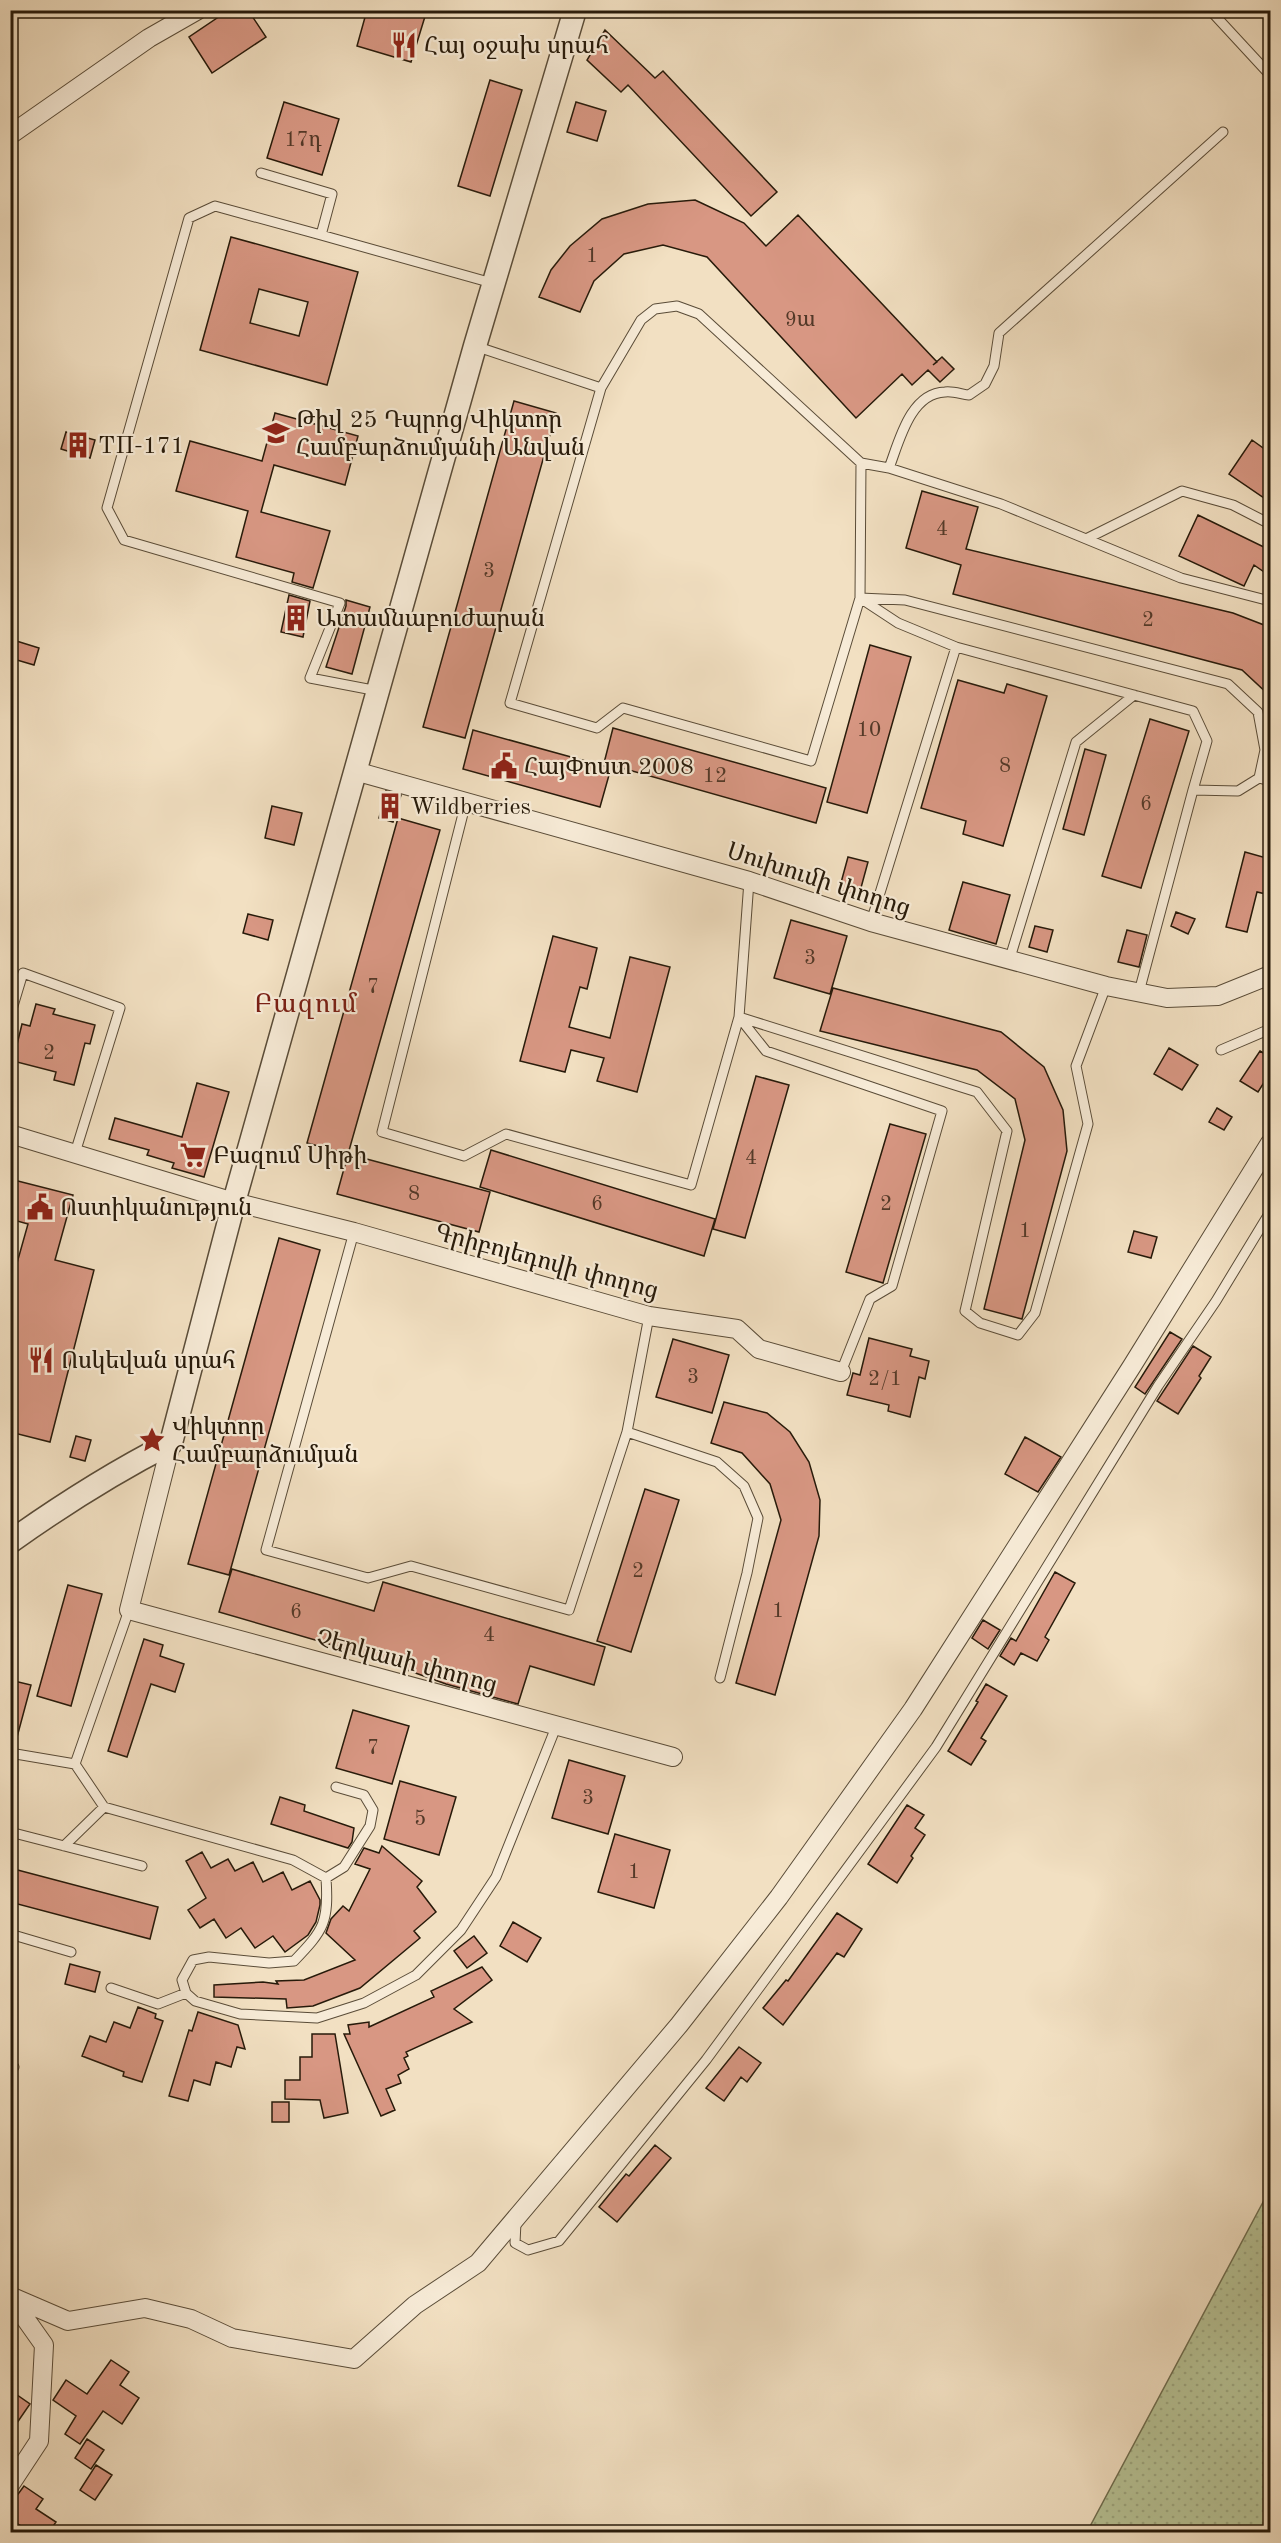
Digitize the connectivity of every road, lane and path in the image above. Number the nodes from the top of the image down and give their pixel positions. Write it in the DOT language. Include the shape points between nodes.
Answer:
graph roads {
  1 [pos="198,10"];
  2 [pos="575,10"];
  3 [pos="1210,10"];
  4 [pos="1270,75"];
  5 [pos="1223,132"];
  6 [pos="10,135"];
  7 [pos="261,173"];
  8 [pos="321,235"];
  9 [pos="492,283"];
  10 [pos="475,346"];
  11 [pos="601,388"];
  12 [pos="861,463"];
  13 [pos="889,468"];
  14 [pos="1270,524"];
  15 [pos="1088,538"];
  16 [pos="860,598"];
  17 [pos="1270,601"];
  18 [pos="956,646"];
  19 [pos="378,691"];
  20 [pos="1134,695"];
  21 [pos="355,771"];
  22 [pos="1259,778"];
  23 [pos="1270,781"];
  24 [pos="1193,790"];
  25 [pos="466,802"];
  26 [pos="749,881"];
  27 [pos="871,922"];
  28 [pos="1009,961"];
  29 [pos="1270,975"];
  30 [pos="1107,986"];
  31 [pos="1139,992"];
  32 [pos="10,1016"];
  33 [pos="739,1017"];
  34 [pos="1270,1029"];
  35 [pos="1221,1050"];
  36 [pos="10,1134"];
  37 [pos="1270,1143"];
  38 [pos="75,1153"];
  39 [pos="234,1202"];
  40 [pos="1270,1212"];
  41 [pos="354,1232"];
  42 [pos="649,1316"];
  43 [pos="841,1372"];
  44 [pos="627,1432"];
  45 [pos="171,1443"];
  46 [pos="10,1542"];
  47 [pos="129,1610"];
  48 [pos="720,1678"];
  49 [pos="556,1727"];
  50 [pos="10,1753"];
  51 [pos="673,1757"];
  52 [pos="75,1764"];
  53 [pos="336,1786"];
  54 [pos="104,1806"];
  55 [pos="10,1832"];
  56 [pos="64,1846"];
  57 [pos="142,1866"];
  58 [pos="326,1878"];
  59 [pos="10,1934"];
  60 [pos="71,1952"];
  61 [pos="111,1988"];
  62 [pos="186,1993"];
  63 [pos="10,2064"];
  64 [pos="10,2071"];
  65 [pos="516,2221"];
  66 [pos="10,2297"];
  67 [pos="10,2485"];
  1 -- 6 [label="street" via="149,38"];
  2 -- 9 [label="street"];
  3 -- 4 [label="lane"];
  5 -- 13 [label="lane" via="999,333 994,366 985,384 969,395 944,391 923,400 908,420"];
  7 -- 8 [label="lane" via="332,194"];
  8 -- 9 [label="lane"];
  8 -- 19 [label="lane" via="215,206 189,218 107,508 124,540 340,603 310,678"];
  9 -- 10 [label="street"];
  10 -- 11 [label="lane"];
  10 -- 19 [label="street"];
  11 -- 12 [label="lane" via="640,320 655,309 677,306 699,314"];
  11 -- 16 [label="lane" via="510,703 597,728 623,708 812,761"];
  12 -- 13 [label="lane"];
  12 -- 16 [label="lane"];
  13 -- 15 [label="lane" via="1001,504"];
  14 -- 15 [label="lane" via="1233,505 1182,491"];
  15 -- 17 [label="lane" via="1181,578"];
  16 -- 18 [label="lane" via="898,623"];
  16 -- 22 [label="lane" via="905,600 1228,684 1258,712 1265,750"];
  18 -- 20 [label="lane"];
  18 -- 27 [label="lane"];
  19 -- 21 [label="street"];
  20 -- 24 [label="lane" via="1193,711 1207,741"];
  20 -- 28 [label="lane" via="1076,742"];
  21 -- 25 [label="street, Սուխումի փողոց"];
  21 -- 39 [label="street"];
  22 -- 23 [label="lane"];
  22 -- 24 [label="lane" via="1238,791"];
  24 -- 31 [label="lane"];
  25 -- 26 [label="street, Սուխումի փողոց"];
  25 -- 33 [label="lane" via="382,1132 464,1156 506,1134 691,1185"];
  26 -- 27 [label="street, Սուխումի փողոց"];
  26 -- 33 [label="lane"];
  27 -- 28 [label="street, Սուխումի փողոց"];
  28 -- 30 [label="street, Սուխումի փողոց"];
  29 -- 31 [label="street, Սուխումի փողոց" via="1218,996 1167,998"];
  30 -- 31 [label="street, Սուխումի փողոց"];
  30 -- 33 [label="lane" via="1076,1066 1088,1124 1035,1313 1018,1335 980,1323 965,1311 1007,1131 977,1092"];
  32 -- 38 [label="lane" via="23,973 120,1008"];
  33 -- 43 [label="lane" via="766,1051 942,1111 892,1286 870,1299"];
  34 -- 35 [label="lane"];
  36 -- 38 [label="street, Գրիբոյեդովի փողոց"];
  37 -- 65 [label="street" via="913,1709 772,1907"];
  38 -- 39 [label="street, Գրիբոյեդովի փողոց"];
  39 -- 41 [label="street, Գրիբոյեդովի փողոց"];
  39 -- 45 [label="street"];
  40 -- 65 [label="lane" via="936,1747 706,2060 559,2241 528,2250 515,2243"];
  41 -- 42 [label="street, Գրիբոյեդովի փողոց"];
  41 -- 44 [label="lane" via="266,1550 368,1578 411,1566 569,1610"];
  42 -- 43 [label="street, Գրիբոյեդովի փողոց" via="737,1329 759,1348"];
  42 -- 44 [label="lane"];
  44 -- 48 [label="lane" via="717,1462 744,1486 758,1518"];
  45 -- 46 [label="street" via="80,1493"];
  45 -- 47 [label="street"];
  47 -- 49 [label="street, Չերկասի փողոց"];
  47 -- 52 [label="lane"];
  49 -- 51 [label="street, Չերկասի փողոց"];
  49 -- 62 [label="lane" via="496,1877 461,1930 416,1975 364,2003 317,2018 240,2014 195,2001"];
  50 -- 52 [label="lane"];
  52 -- 54 [label="lane"];
  53 -- 58 [label="lane" via="364,1795 373,1810 370,1826 344,1867"];
  54 -- 56 [label="lane"];
  54 -- 58 [label="lane" via="293,1860"];
  55 -- 56 [label="lane"];
  56 -- 57 [label="lane"];
  58 -- 62 [label="lane" via="328,1907 318,1936 294,1961 269,1963 209,1957 193,1960 182,1980"];
  59 -- 60 [label="lane"];
  61 -- 62 [label="lane" via="158,2004"];
  63 -- 64 [label="lane" via="14,2067"];
  65 -- 66 [label="street" via="478,2263 415,2305 354,2359 232,2338 191,2319 145,2308 68,2321"];
  66 -- 67 [label="street" via="44,2345 39,2441"];
}
